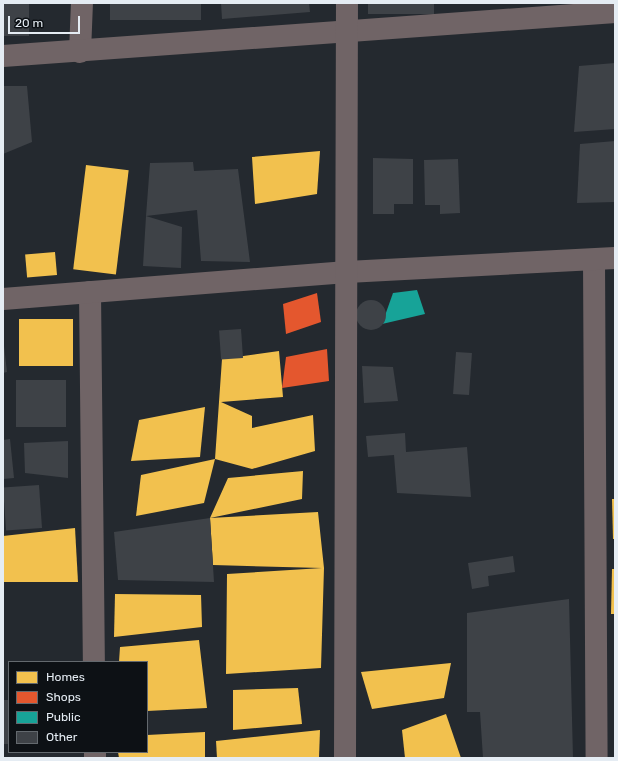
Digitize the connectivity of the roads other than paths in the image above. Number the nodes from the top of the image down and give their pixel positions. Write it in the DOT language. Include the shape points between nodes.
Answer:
graph roads {
  1 [pos="82,3"];
  2 [pos="346,3"];
  3 [pos="572,9"];
  4 [pos="615,12"];
  5 [pos="346,34"];
  6 [pos="80,52"];
  7 [pos="3,56"];
  8 [pos="605,259"];
  9 [pos="347,272"];
  10 [pos="90,292"];
  11 [pos="3,299"];
  12 [pos="94,661"];
  13 [pos="345,758"];
  14 [pos="597,758"];
  1 -- 6 [label="street"];
  2 -- 5 [label="street"];
  3 -- 4 [label="street"];
  3 -- 5 [label="street"];
  5 -- 6 [label="street"];
  5 -- 9 [label="street"];
  6 -- 7 [label="street"];
  8 -- 9 [label="street"];
  8 -- 14 [label="street"];
  9 -- 10 [label="street"];
  9 -- 13 [label="street"];
  10 -- 11 [label="street"];
  10 -- 12 [label="street"];
}
